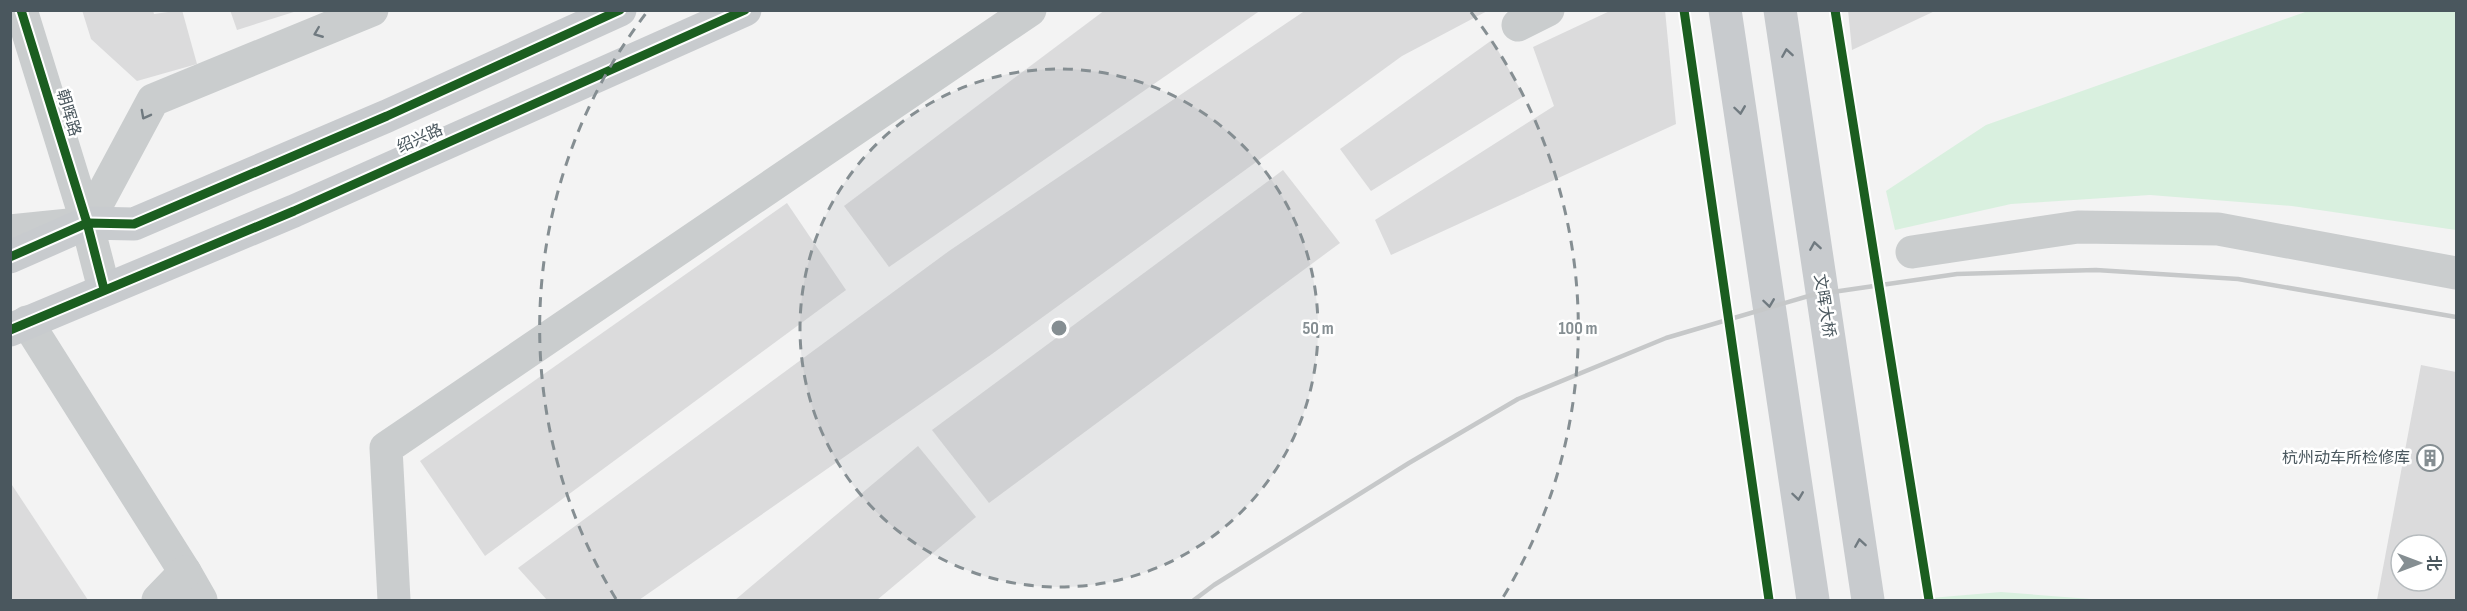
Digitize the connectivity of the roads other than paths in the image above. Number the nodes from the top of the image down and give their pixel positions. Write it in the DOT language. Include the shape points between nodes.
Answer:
graph roads {
  1 [pos="21,10"];
  2 [pos="620,10"];
  3 [pos="745,10"];
  4 [pos="1029,10"];
  5 [pos="1548,10"];
  6 [pos="1725,10"];
  7 [pos="1780,10"];
  8 [pos="359,13"];
  9 [pos="1518,25"];
  10 [pos="87,223"];
  11 [pos="10,231"];
  12 [pos="1912,252"];
  13 [pos="10,257"];
  14 [pos="2457,273"];
  15 [pos="104,289"];
  16 [pos="19,326"];
  17 [pos="185,572"];
  18 [pos="158,600"];
  19 [pos="201,600"];
  20 [pos="394,600"];
  21 [pos="1813,600"];
  22 [pos="1868,600"];
  1 -- 10 [label="street, 朝晖路"];
  2 -- 10 [label="main road" via="387,116 134,224"];
  3 -- 15 [label="main road, 绍兴路" via="294,212"];
  4 -- 20 [label="street" via="386,448"];
  5 -- 9 [label="street"];
  6 -- 21 [label="main road, one-way"];
  22 -- 7 [label="main road, 文晖大桥, one-way"];
  8 -- 10 [label="street, one-way" via="153,100"];
  10 -- 11 [label="street"];
  10 -- 13 [label="main road"];
  10 -- 15 [label="street, 朝晖路"];
  12 -- 14 [label="street" via="2078,227 2218,229"];
  15 -- 16 [label="main road"];
  16 -- 17 [label="street"];
  17 -- 18 [label="street"];
  17 -- 19 [label="street"];
}
